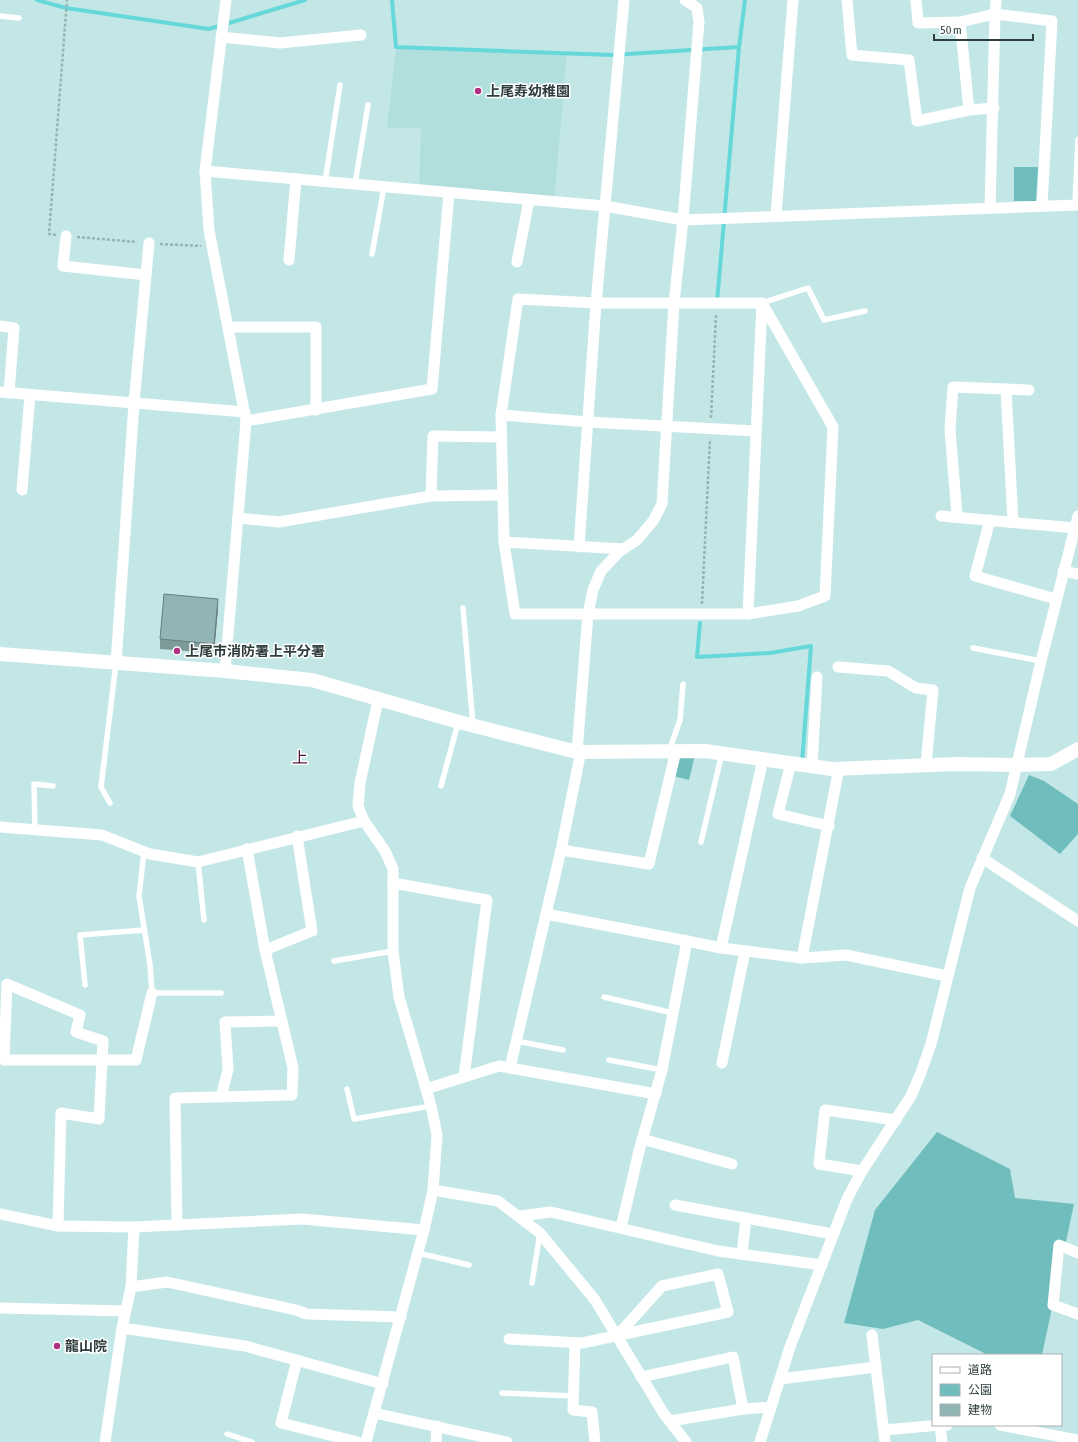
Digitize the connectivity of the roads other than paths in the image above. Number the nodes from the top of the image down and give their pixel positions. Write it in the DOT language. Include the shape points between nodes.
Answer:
graph roads {
  1 [pos="226,0"];
  2 [pos="624,0"];
  3 [pos="685,0"];
  4 [pos="793,0"];
  5 [pos="847,0"];
  6 [pos="916,0"];
  7 [pos="996,0"];
  8 [pos="698,4"];
  9 [pos="995,14"];
  10 [pos="0,16"];
  11 [pos="19,18"];
  12 [pos="960,22"];
  13 [pos="361,34"];
  14 [pos="221,36"];
  15 [pos="340,86"];
  16 [pos="368,105"];
  17 [pos="994,108"];
  18 [pos="969,110"];
  19 [pos="1078,140"];
  20 [pos="205,171"];
  21 [pos="296,179"];
  22 [pos="325,182"];
  23 [pos="354,184"];
  24 [pos="384,187"];
  25 [pos="449,193"];
  26 [pos="529,200"];
  27 [pos="1077,205"];
  28 [pos="605,206"];
  29 [pos="1042,206"];
  30 [pos="990,208"];
  31 [pos="776,215"];
  32 [pos="683,220"];
  33 [pos="66,236"];
  34 [pos="149,243"];
  35 [pos="372,254"];
  36 [pos="289,260"];
  37 [pos="517,262"];
  38 [pos="146,275"];
  39 [pos="596,303"];
  40 [pos="674,303"];
  41 [pos="762,303"];
  42 [pos="865,311"];
  43 [pos="0,326"];
  44 [pos="228,327"];
  45 [pos="1006,389"];
  46 [pos="1029,390"];
  47 [pos="4,393"];
  48 [pos="30,395"];
  49 [pos="134,403"];
  50 [pos="316,410"];
  51 [pos="501,415"];
  52 [pos="245,416"];
  53 [pos="588,422"];
  54 [pos="666,427"];
  55 [pos="755,431"];
  56 [pos="501,437"];
  57 [pos="22,490"];
  58 [pos="502,495"];
  59 [pos="431,496"];
  60 [pos="940,516"];
  61 [pos="957,516"];
  62 [pos="1078,516"];
  63 [pos="238,518"];
  64 [pos="990,520"];
  65 [pos="1013,522"];
  66 [pos="1075,528"];
  67 [pos="504,542"];
  68 [pos="579,547"];
  69 [pos="624,549"];
  70 [pos="1063,571"];
  71 [pos="1078,574"];
  72 [pos="1056,599"];
  73 [pos="462,608"];
  74 [pos="588,614"];
  75 [pos="748,614"];
  76 [pos="973,648"];
  77 [pos="0,654"];
  78 [pos="1040,661"];
  79 [pos="116,662"];
  80 [pos="838,667"];
  81 [pos="225,671"];
  82 [pos="817,677"];
  83 [pos="683,684"];
  84 [pos="378,700"];
  85 [pos="459,722"];
  86 [pos="473,726"];
  87 [pos="1078,749"];
  88 [pos="672,751"];
  89 [pos="579,752"];
  90 [pos="722,753"];
  91 [pos="763,759"];
  92 [pos="791,763"];
  93 [pos="926,765"];
  94 [pos="1016,765"];
  95 [pos="812,766"];
  96 [pos="839,768"];
  97 [pos="53,786"];
  98 [pos="441,786"];
  99 [pos="110,803"];
  100 [pos="364,821"];
  101 [pos="829,826"];
  102 [pos="0,828"];
  103 [pos="35,830"];
  104 [pos="297,836"];
  105 [pos="701,842"];
  106 [pos="247,849"];
  107 [pos="561,850"];
  108 [pos="144,852"];
  109 [pos="982,858"];
  110 [pos="198,862"];
  111 [pos="393,883"];
  112 [pos="546,914"];
  113 [pos="204,920"];
  114 [pos="1078,921"];
  115 [pos="144,930"];
  116 [pos="687,941"];
  117 [pos="721,948"];
  118 [pos="265,950"];
  119 [pos="393,951"];
  120 [pos="745,951"];
  121 [pos="802,958"];
  122 [pos="334,961"];
  123 [pos="947,976"];
  124 [pos="85,985"];
  125 [pos="152,993"];
  126 [pos="221,993"];
  127 [pos="604,998"];
  128 [pos="674,1013"];
  129 [pos="282,1021"];
  130 [pos="516,1040"];
  131 [pos="563,1050"];
  132 [pos="101,1060"];
  133 [pos="609,1060"];
  134 [pos="722,1063"];
  135 [pos="510,1068"];
  136 [pos="662,1070"];
  137 [pos="464,1077"];
  138 [pos="347,1089"];
  139 [pos="426,1089"];
  140 [pos="656,1094"];
  141 [pos="221,1097"];
  142 [pos="431,1106"];
  143 [pos="896,1120"];
  144 [pos="642,1139"];
  145 [pos="732,1164"];
  146 [pos="862,1171"];
  147 [pos="433,1190"];
  148 [pos="675,1205"];
  149 [pos="0,1214"];
  150 [pos="520,1216"];
  151 [pos="746,1218"];
  152 [pos="177,1225"];
  153 [pos="58,1226"];
  154 [pos="134,1227"];
  155 [pos="621,1228"];
  156 [pos="424,1230"];
  157 [pos="540,1233"];
  158 [pos="833,1234"];
  159 [pos="1078,1252"];
  160 [pos="418,1253"];
  161 [pos="742,1254"];
  162 [pos="822,1264"];
  163 [pos="469,1265"];
  164 [pos="532,1283"];
  165 [pos="131,1287"];
  166 [pos="0,1308"];
  167 [pos="125,1311"];
  168 [pos="1078,1314"];
  169 [pos="401,1317"];
  170 [pos="122,1328"];
  171 [pos="872,1335"];
  172 [pos="617,1336"];
  173 [pos="509,1339"];
  174 [pos="575,1343"];
  175 [pos="297,1360"];
  176 [pos="876,1367"];
  177 [pos="642,1377"];
  178 [pos="780,1379"];
  179 [pos="383,1384"];
  180 [pos="502,1393"];
  181 [pos="573,1396"];
  182 [pos="771,1407"];
  183 [pos="743,1409"];
  184 [pos="374,1413"];
  185 [pos="670,1421"];
  186 [pos="437,1426"];
  187 [pos="940,1426"];
  188 [pos="1005,1426"];
  189 [pos="884,1430"];
  190 [pos="227,1434"];
  191 [pos="470,1438"];
  192 [pos="1078,1440"];
  193 [pos="105,1442"];
  194 [pos="252,1442"];
  195 [pos="358,1442"];
  196 [pos="366,1442"];
  197 [pos="436,1442"];
  198 [pos="507,1442"];
  199 [pos="595,1442"];
  200 [pos="686,1442"];
  201 [pos="760,1442"];
  202 [pos="885,1442"];
  203 [pos="942,1442"];
  1 -- 14 [label="street"];
  2 -- 28 [label="street"];
  3 -- 8 [label="street"];
  4 -- 31 [label="street"];
  5 -- 18 [label="street" via="852,55 909,60 917,121"];
  6 -- 12 [label="street" via="918,23"];
  7 -- 9 [label="street"];
  8 -- 32 [label="street" via="699,22"];
  9 -- 12 [label="street"];
  9 -- 17 [label="street"];
  9 -- 29 [label="street" via="1052,21"];
  10 -- 11 [label="lane"];
  12 -- 18 [label="street"];
  13 -- 14 [label="street" via="280,43"];
  14 -- 20 [label="street"];
  15 -- 22 [label="lane"];
  16 -- 23 [label="lane"];
  17 -- 18 [label="street"];
  17 -- 30 [label="street"];
  19 -- 27 [label="lane"];
  20 -- 21 [label="street"];
  20 -- 44 [label="street" via="209,230"];
  21 -- 22 [label="street"];
  21 -- 36 [label="street"];
  22 -- 23 [label="street"];
  23 -- 24 [label="street"];
  24 -- 25 [label="street"];
  24 -- 35 [label="lane"];
  25 -- 26 [label="street"];
  25 -- 50 [label="street" via="432,389"];
  26 -- 28 [label="street"];
  26 -- 37 [label="street"];
  27 -- 29 [label="street"];
  28 -- 32 [label="street"];
  28 -- 39 [label="street"];
  29 -- 30 [label="street"];
  30 -- 31 [label="street"];
  31 -- 32 [label="street"];
  32 -- 40 [label="street"];
  33 -- 38 [label="street" via="63,266"];
  34 -- 38 [label="street"];
  38 -- 49 [label="street"];
  39 -- 40 [label="street"];
  39 -- 51 [label="street" via="518,299"];
  39 -- 53 [label="street"];
  40 -- 41 [label="street"];
  40 -- 54 [label="street"];
  41 -- 42 [label="lane" via="808,288 824,320"];
  41 -- 55 [label="street"];
  41 -- 75 [label="street" via="833,427 826,588 825,596 798,606"];
  43 -- 47 [label="street" via="14,328"];
  44 -- 50 [label="street" via="316,327"];
  44 -- 52 [label="street"];
  45 -- 46 [label="street"];
  45 -- 61 [label="street" via="953,387 950,429"];
  45 -- 65 [label="street"];
  47 -- 48 [label="street"];
  48 -- 49 [label="street"];
  48 -- 57 [label="street"];
  49 -- 52 [label="street"];
  49 -- 79 [label="street"];
  50 -- 52 [label="street"];
  51 -- 53 [label="street"];
  51 -- 56 [label="street"];
  52 -- 63 [label="street"];
  53 -- 54 [label="street"];
  53 -- 68 [label="street"];
  54 -- 55 [label="street"];
  54 -- 69 [label="street" via="662,504 653,521 637,540"];
  55 -- 75 [label="street"];
  56 -- 58 [label="street"];
  56 -- 59 [label="street" via="433,436"];
  58 -- 59 [label="street"];
  58 -- 67 [label="street"];
  59 -- 63 [label="street" via="279,522"];
  60 -- 61 [label="street"];
  61 -- 64 [label="street"];
  62 -- 66 [label="street"];
  63 -- 81 [label="street"];
  64 -- 65 [label="street"];
  64 -- 72 [label="street" via="975,576"];
  65 -- 66 [label="street"];
  66 -- 70 [label="street"];
  67 -- 68 [label="street"];
  67 -- 74 [label="street" via="515,614"];
  68 -- 69 [label="street"];
  69 -- 74 [label="street" via="601,571 593,590"];
  70 -- 71 [label="street"];
  70 -- 72 [label="street"];
  72 -- 78 [label="street"];
  73 -- 86 [label="lane"];
  74 -- 75 [label="street"];
  74 -- 89 [label="street"];
  76 -- 78 [label="lane"];
  77 -- 79 [label="street"];
  78 -- 94 [label="street"];
  79 -- 81 [label="street"];
  79 -- 99 [label="lane" via="101,787"];
  80 -- 93 [label="street" via="888,671 916,688 933,690"];
  81 -- 84 [label="street" via="312,680"];
  82 -- 95 [label="street"];
  83 -- 88 [label="lane" via="680,720"];
  84 -- 85 [label="street"];
  84 -- 100 [label="street" via="360,783 358,806"];
  85 -- 86 [label="street"];
  85 -- 98 [label="lane"];
  86 -- 89 [label="street"];
  87 -- 94 [label="street" via="1051,764"];
  88 -- 89 [label="street"];
  88 -- 90 [label="street"];
  88 -- 107 [label="street" via="649,864"];
  89 -- 107 [label="street"];
  90 -- 91 [label="street"];
  90 -- 105 [label="lane"];
  91 -- 92 [label="street"];
  91 -- 117 [label="street"];
  92 -- 95 [label="street"];
  92 -- 101 [label="street" via="778,814"];
  93 -- 94 [label="street"];
  93 -- 96 [label="street"];
  94 -- 109 [label="street" via="1010,794"];
  95 -- 96 [label="street"];
  96 -- 101 [label="street"];
  97 -- 103 [label="lane" via="34,784"];
  100 -- 104 [label="street"];
  100 -- 111 [label="street" via="393,869"];
  101 -- 121 [label="street"];
  102 -- 103 [label="street"];
  103 -- 108 [label="street" via="102,835"];
  104 -- 106 [label="street"];
  104 -- 118 [label="street" via="312,931"];
  106 -- 110 [label="street"];
  106 -- 118 [label="street"];
  107 -- 112 [label="street"];
  108 -- 110 [label="street"];
  108 -- 115 [label="lane" via="139,896"];
  109 -- 114 [label="street"];
  109 -- 123 [label="street" via="970,888"];
  110 -- 113 [label="lane"];
  111 -- 119 [label="street"];
  111 -- 137 [label="street" via="487,900"];
  112 -- 116 [label="street"];
  112 -- 130 [label="street"];
  115 -- 124 [label="lane" via="80,935"];
  115 -- 125 [label="lane"];
  116 -- 117 [label="street"];
  116 -- 128 [label="street"];
  117 -- 120 [label="street"];
  118 -- 129 [label="street"];
  119 -- 122 [label="lane"];
  119 -- 139 [label="street" via="399,997"];
  120 -- 121 [label="street"];
  120 -- 134 [label="street"];
  121 -- 123 [label="street" via="846,955"];
  123 -- 143 [label="street" via="931,1044 911,1096"];
  125 -- 126 [label="lane"];
  125 -- 132 [label="street" via="136,1060"];
  127 -- 128 [label="lane"];
  128 -- 136 [label="street"];
  129 -- 141 [label="street" via="225,1022 228,1070"];
  129 -- 141 [label="street" via="293,1068 292,1095"];
  130 -- 131 [label="lane"];
  130 -- 135 [label="street"];
  132 -- 132 [label="street" via="4,1060 7,984 80,1015 76,1032 103,1041"];
  132 -- 153 [label="street" via="99,1118 61,1113"];
  133 -- 136 [label="lane"];
  135 -- 137 [label="street" via="499,1066"];
  135 -- 140 [label="street"];
  136 -- 140 [label="street"];
  137 -- 139 [label="street"];
  138 -- 142 [label="lane" via="354,1119"];
  139 -- 142 [label="street"];
  140 -- 144 [label="street"];
  141 -- 152 [label="street" via="175,1098"];
  142 -- 147 [label="street" via="437,1135"];
  143 -- 146 [label="street"];
  143 -- 146 [label="street" via="825,1110 819,1164"];
  144 -- 145 [label="street"];
  144 -- 155 [label="street"];
  146 -- 158 [label="street"];
  147 -- 150 [label="street" via="498,1201"];
  147 -- 156 [label="street"];
  148 -- 151 [label="street"];
  149 -- 153 [label="street"];
  150 -- 155 [label="street" via="551,1212"];
  150 -- 157 [label="street"];
  151 -- 158 [label="street"];
  151 -- 161 [label="street"];
  152 -- 154 [label="street"];
  152 -- 156 [label="street" via="302,1219"];
  153 -- 154 [label="street"];
  154 -- 165 [label="street"];
  155 -- 161 [label="street" via="718,1251"];
  156 -- 160 [label="street"];
  157 -- 164 [label="lane"];
  157 -- 172 [label="street" via="595,1300"];
  158 -- 162 [label="street"];
  159 -- 168 [label="street" via="1059,1245 1053,1305"];
  160 -- 163 [label="lane"];
  160 -- 169 [label="street"];
  161 -- 162 [label="street"];
  162 -- 178 [label="street"];
  165 -- 167 [label="street"];
  165 -- 169 [label="street" via="167,1282 307,1314"];
  166 -- 167 [label="street"];
  167 -- 170 [label="street"];
  169 -- 179 [label="street"];
  170 -- 175 [label="street" via="244,1346"];
  170 -- 193 [label="street"];
  171 -- 176 [label="street"];
  172 -- 172 [label="street" via="662,1286 718,1274 728,1312"];
  172 -- 174 [label="street" via="582,1344"];
  172 -- 177 [label="street"];
  173 -- 174 [label="street"];
  174 -- 181 [label="street"];
  175 -- 179 [label="street"];
  175 -- 195 [label="street" via="281,1423"];
  176 -- 178 [label="street"];
  176 -- 189 [label="street"];
  177 -- 183 [label="street" via="733,1357"];
  177 -- 185 [label="street"];
  178 -- 182 [label="street"];
  179 -- 184 [label="street"];
  180 -- 181 [label="lane"];
  181 -- 199 [label="street" via="573,1410 592,1412"];
  182 -- 183 [label="street"];
  182 -- 201 [label="street"];
  183 -- 185 [label="street"];
  184 -- 186 [label="street"];
  184 -- 196 [label="street"];
  185 -- 200 [label="street"];
  186 -- 191 [label="street"];
  186 -- 197 [label="street"];
  187 -- 189 [label="street"];
  187 -- 203 [label="street"];
  188 -- 192 [label="street"];
  189 -- 202 [label="street"];
  190 -- 194 [label="lane"];
  191 -- 198 [label="street"];
}
